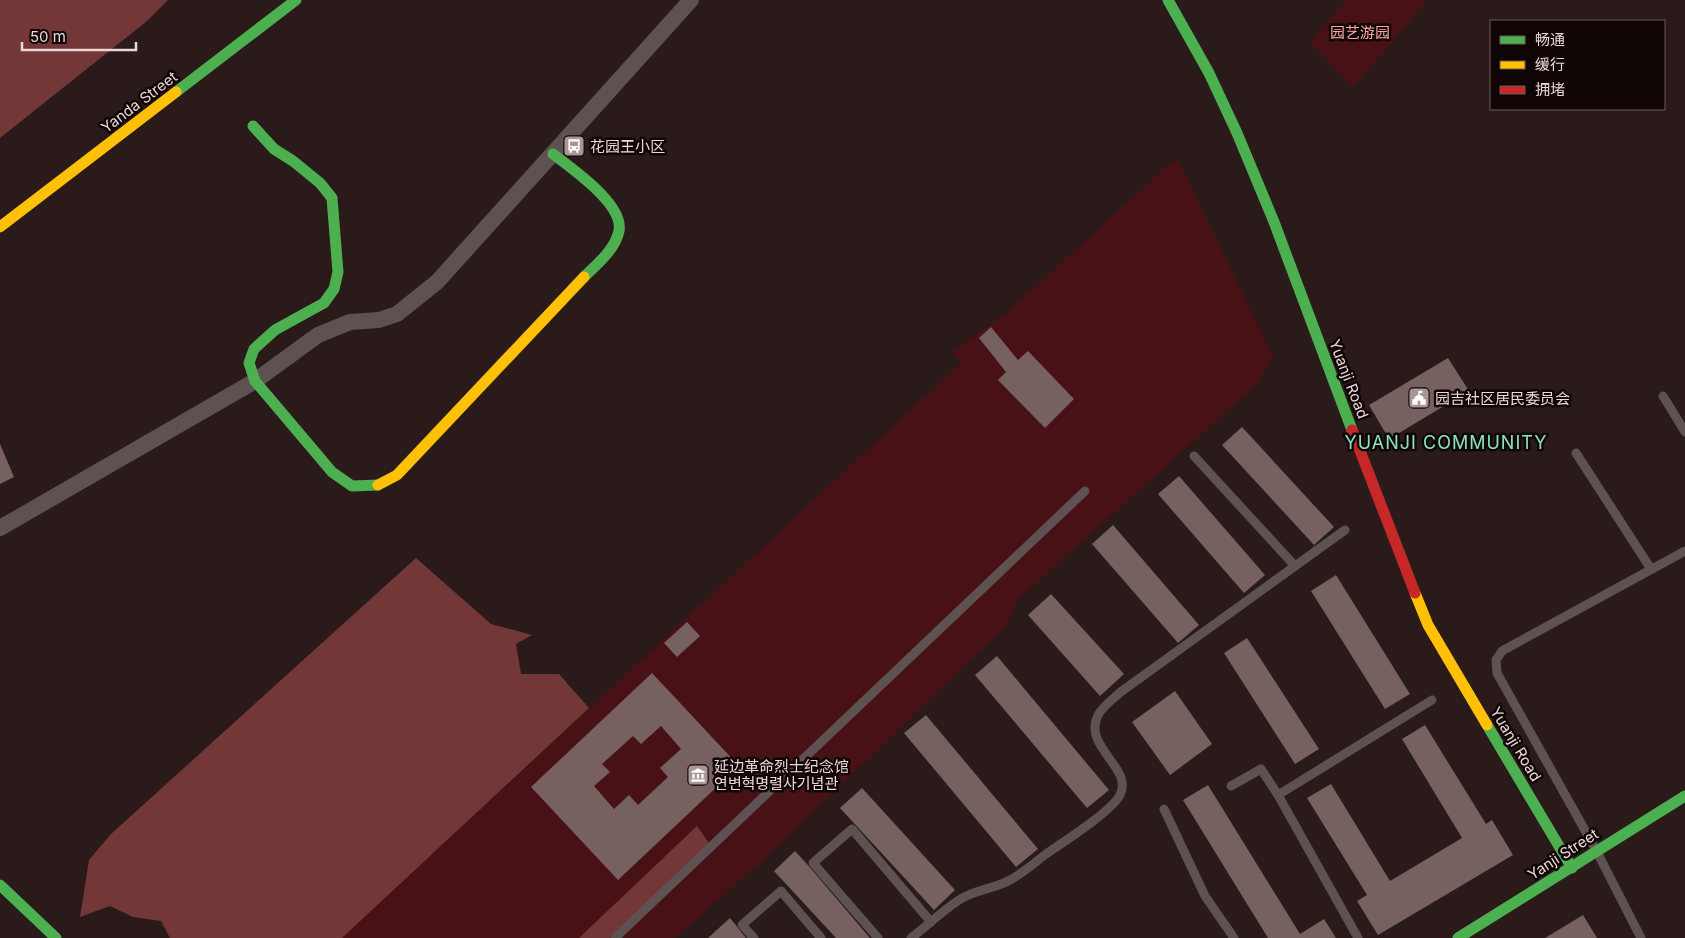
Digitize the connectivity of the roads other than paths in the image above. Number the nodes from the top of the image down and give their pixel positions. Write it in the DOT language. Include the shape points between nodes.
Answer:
graph roads {
  1 [pos="296,0"];
  2 [pos="691,0"];
  3 [pos="1168,0"];
  4 [pos="253,126"];
  5 [pos="553,154"];
  6 [pos="0,227"];
  7 [pos="254,382"];
  8 [pos="1663,396"];
  9 [pos="1685,432"];
  10 [pos="1576,453"];
  11 [pos="1194,456"];
  12 [pos="1085,491"];
  13 [pos="0,528"];
  14 [pos="1345,530"];
  15 [pos="1685,551"];
  16 [pos="1295,566"];
  17 [pos="1651,569"];
  18 [pos="1432,700"];
  19 [pos="1231,786"];
  20 [pos="1278,795"];
  21 [pos="1685,796"];
  22 [pos="1164,809"];
  23 [pos="1596,850"];
  24 [pos="1572,868"];
  25 [pos="0,885"];
  26 [pos="931,922"];
  27 [pos="56,938"];
  28 [pos="616,938"];
  29 [pos="754,938"];
  30 [pos="821,938"];
  31 [pos="878,938"];
  32 [pos="911,938"];
  33 [pos="1234,938"];
  34 [pos="1358,938"];
  35 [pos="1458,938"];
  36 [pos="1641,938"];
  1 -- 6 [label="street, Yanda Street"];
  2 -- 5 [label="street"];
  3 -- 24 [label="street, Yuanji Road" via="1238,133 1428,625"];
  4 -- 7 [label="street" via="274,149 320,183 332,198 338,272 334,289 324,303 275,330 254,349 249,363"];
  5 -- 7 [label="street" via="437,282 397,314 379,320 350,322 318,335"];
  5 -- 7 [label="street" via="607,199 617,214 619,230 610,250 397,475 378,486 352,486 332,472"];
  7 -- 13 [label="street"];
  8 -- 9 [label="lane"];
  10 -- 17 [label="lane"];
  11 -- 16 [label="lane"];
  12 -- 28 [label="lane"];
  14 -- 16 [label="lane"];
  15 -- 17 [label="lane"];
  16 -- 26 [label="lane" via="1107,704 1098,716 1096,736 1123,784 1120,795 1103,812 1012,879 960,899"];
  17 -- 23 [label="lane" via="1502,651 1496,660 1497,673"];
  18 -- 20 [label="lane"];
  19 -- 20 [label="lane" via="1261,769"];
  20 -- 34 [label="lane"];
  21 -- 23 [label="street, Yanji Street"];
  22 -- 33 [label="lane" via="1205,896"];
  23 -- 24 [label="street, Yanji Street"];
  23 -- 36 [label="lane"];
  24 -- 35 [label="street, Yanji Street"];
  25 -- 27 [label="street"];
  26 -- 31 [label="lane" via="852,829 813,863"];
  26 -- 32 [label="lane"];
  29 -- 30 [label="lane" via="742,924 782,891"];
}
